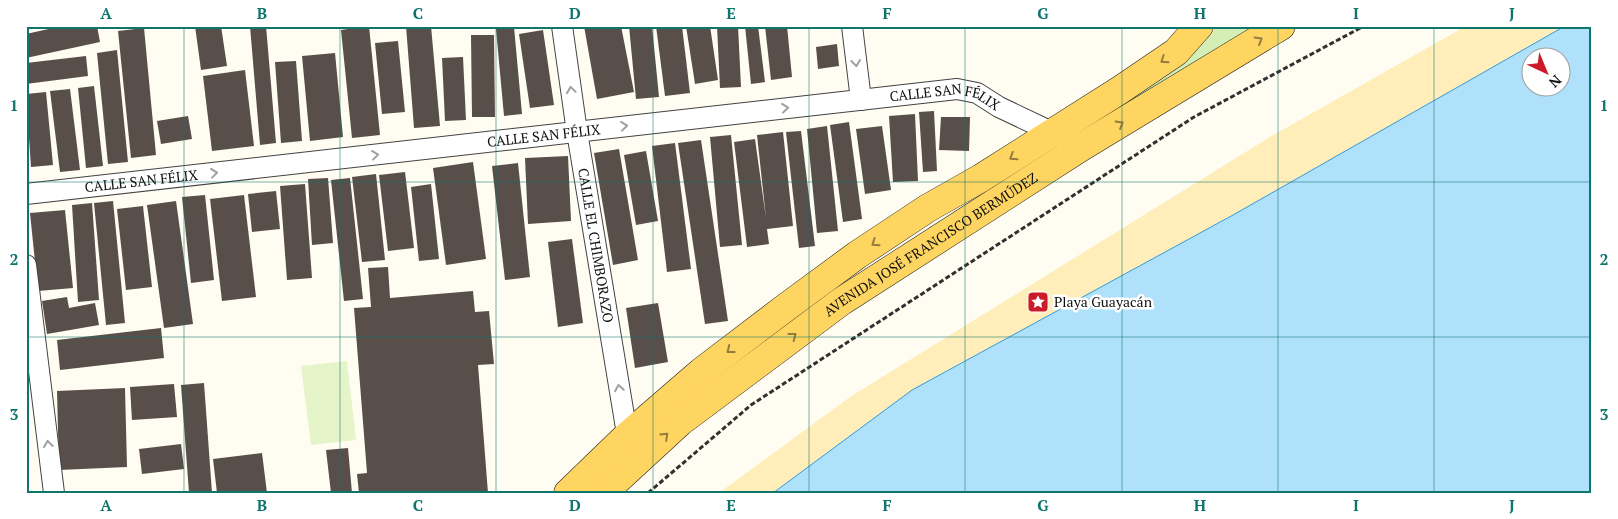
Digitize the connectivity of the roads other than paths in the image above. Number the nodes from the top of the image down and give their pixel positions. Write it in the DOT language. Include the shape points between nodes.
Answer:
graph roads {
  1 [pos="562,26"];
  2 [pos="852,26"];
  3 [pos="1199,26"];
  4 [pos="1281,26"];
  5 [pos="861,100"];
  6 [pos="577,132"];
  7 [pos="1051,133"];
  8 [pos="1083,146"];
  9 [pos="26,194"];
  10 [pos="26,265"];
  11 [pos="627,436"];
  12 [pos="632,466"];
  13 [pos="54,493"];
  14 [pos="568,493"];
  15 [pos="604,493"];
  6 -- 1 [label="street, CALLE EL CHIMBORAZO, one-way"];
  2 -- 5 [label="street, one-way"];
  3 -- 7 [label="main road, AVENIDA JOSÉ FRANCISCO BERMÚDEZ, one-way" via="1176,52"];
  8 -- 4 [label="main road, AVENIDA JOSÉ FRANCISCO BERMÚDEZ, one-way"];
  6 -- 5 [label="street, CALLE SAN FÉLIX, one-way"];
  5 -- 7 [label="street, CALLE SAN FÉLIX" via="957,88 977,93"];
  9 -- 6 [label="street, CALLE SAN FÉLIX, one-way"];
  11 -- 6 [label="street, CALLE EL CHIMBORAZO, one-way"];
  7 -- 8 [label="street, CALLE SAN FÉLIX"];
  7 -- 11 [label="main road, AVENIDA JOSÉ FRANCISCO BERMÚDEZ, one-way" via="857,255 701,372"];
  12 -- 8 [label="main road, AVENIDA JOSÉ FRANCISCO BERMÚDEZ, one-way" via="680,422 842,301"];
  13 -- 10 [label="street, one-way"];
  11 -- 12 [label="street, CALLE EL CHIMBORAZO"];
  11 -- 14 [label="main road, AVENIDA JOSÉ FRANCISCO BERMÚDEZ"];
  12 -- 15 [label="main road, AVENIDA JOSÉ FRANCISCO BERMÚDEZ"];
}
